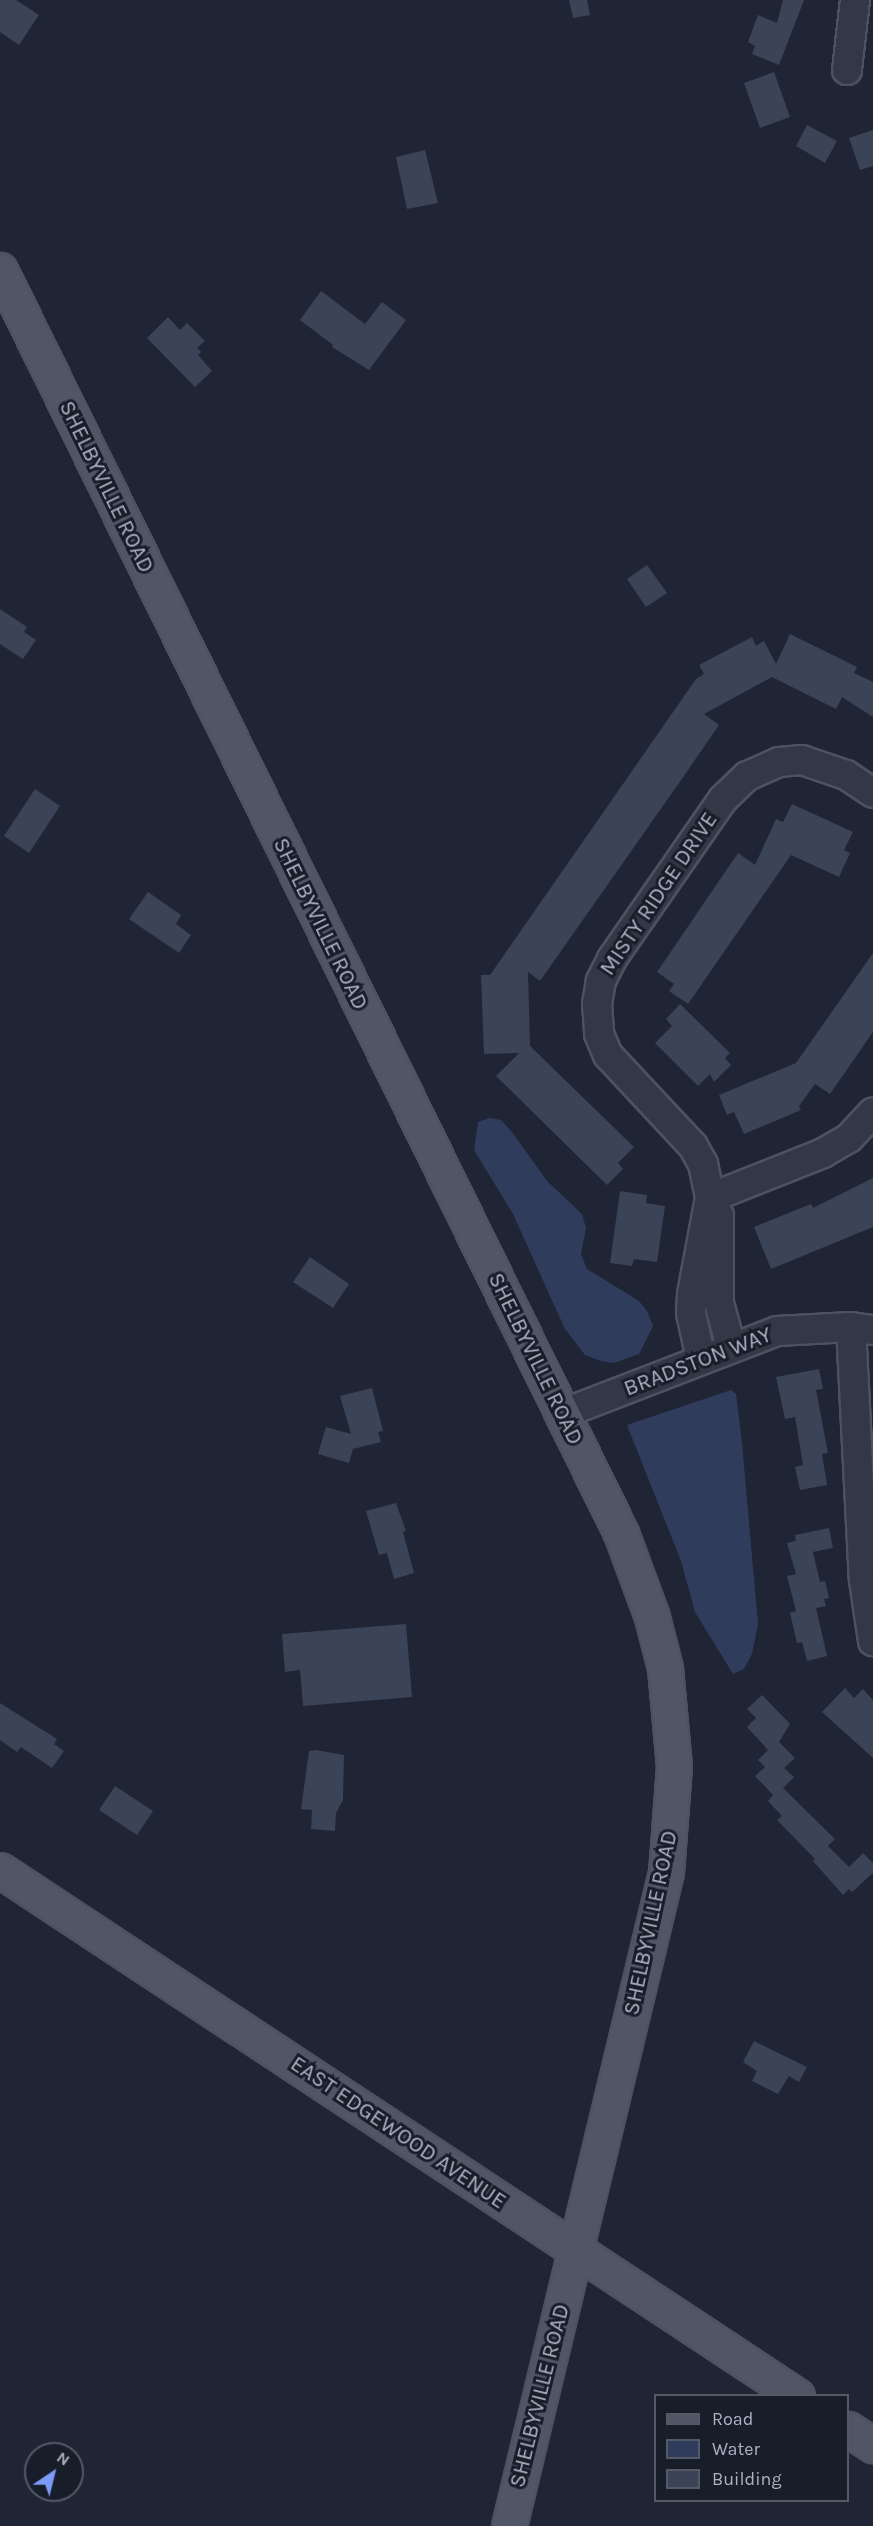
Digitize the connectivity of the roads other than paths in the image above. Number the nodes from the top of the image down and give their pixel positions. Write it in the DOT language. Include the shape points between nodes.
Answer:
graph roads {
  1 [pos="855,0"];
  2 [pos="847,70"];
  3 [pos="0,270"];
  4 [pos="873,793"];
  5 [pos="873,1113"];
  6 [pos="710,1198"];
  7 [pos="862,1329"];
  8 [pos="731,1347"];
  9 [pos="701,1359"];
  10 [pos="562,1414"];
  11 [pos="873,1641"];
  12 [pos="0,1870"];
  13 [pos="575,2251"];
  14 [pos="794,2394"];
  15 [pos="849,2429"];
  16 [pos="873,2445"];
  17 [pos="509,2526"];
  1 -- 2 [label="street"];
  3 -- 10 [label="main road, SHELBYVILLE ROAD"];
  4 -- 6 [label="street, MISTY RIDGE DRIVE" via="846,775 814,762 792,760 762,767 741,780 723,799 601,981 598,1026 608,1054 693,1146 703,1164"];
  5 -- 6 [label="street" via="849,1137 823,1153"];
  6 -- 8 [label="street, MISTY RIDGE DRIVE" via="719,1216 719,1303"];
  6 -- 9 [label="street, MISTY RIDGE DRIVE" via="692,1294 691,1312"];
  7 -- 8 [label="street, BRADSTON WAY" via="777,1331"];
  7 -- 11 [label="street" via="864,1580"];
  8 -- 9 [label="street, BRADSTON WAY"];
  9 -- 10 [label="street, BRADSTON WAY"];
  10 -- 13 [label="main road, SHELBYVILLE ROAD" via="629,1550 650,1608 665,1668 674,1766 666,1872"];
  12 -- 13 [label="main road, EAST EDGEWOOD AVENUE"];
  13 -- 14 [label="main road, EAST EDGEWOOD AVENUE"];
  13 -- 17 [label="main road, SHELBYVILLE ROAD"];
  15 -- 16 [label="main road"];
}
